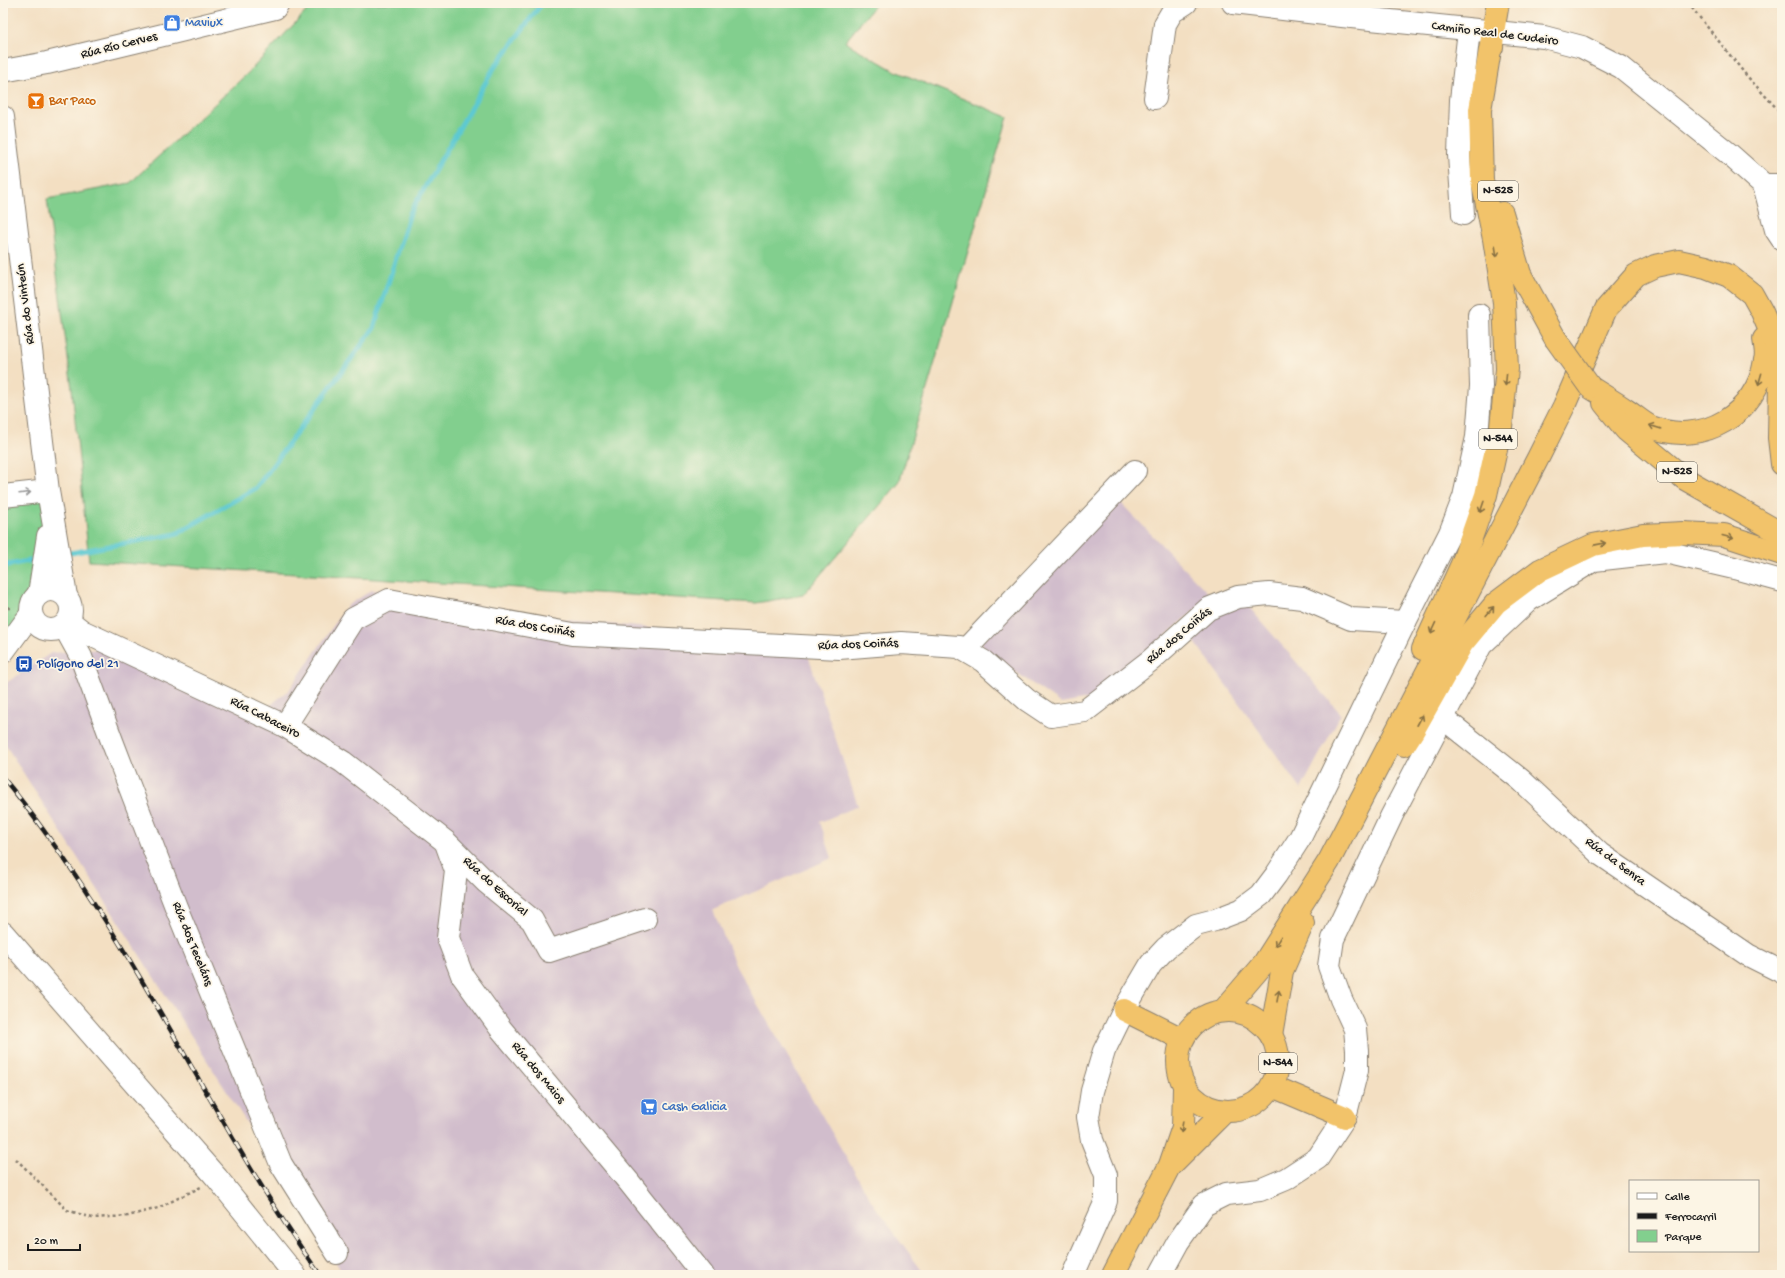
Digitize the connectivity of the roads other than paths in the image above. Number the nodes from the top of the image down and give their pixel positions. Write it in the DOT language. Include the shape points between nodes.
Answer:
graph roads {
  1 [pos="278,3"];
  2 [pos="1186,3"];
  3 [pos="1234,3"];
  4 [pos="1498,3"];
  5 [pos="1469,30"];
  6 [pos="1493,32"];
  7 [pos="3,71"];
  8 [pos="1154,98"];
  9 [pos="3,117"];
  10 [pos="1773,185"];
  11 [pos="1463,214"];
  12 [pos="1780,233"];
  13 [pos="1762,312"];
  14 [pos="1479,315"];
  15 [pos="1590,387"];
  16 [pos="1782,464"];
  17 [pos="1135,471"];
  18 [pos="48,491"];
  19 [pos="3,496"];
  20 [pos="1782,534"];
  21 [pos="1782,554"];
  22 [pos="1782,581"];
  23 [pos="39,594"];
  24 [pos="66,596"];
  25 [pos="31,614"];
  26 [pos="1405,622"];
  27 [pos="60,626"];
  28 [pos="4,650"];
  29 [pos="965,650"];
  30 [pos="1443,718"];
  31 [pos="285,726"];
  32 [pos="1350,821"];
  33 [pos="446,842"];
  34 [pos="1329,861"];
  35 [pos="645,919"];
  36 [pos="3,933"];
  37 [pos="1782,972"];
  38 [pos="1124,1010"];
  39 [pos="1223,1011"];
  40 [pos="1271,1035"];
  41 [pos="1182,1039"];
  42 [pos="1272,1086"];
  43 [pos="1184,1088"];
  44 [pos="1224,1112"];
  45 [pos="1345,1117"];
  46 [pos="1170,1165"];
  47 [pos="337,1253"];
  48 [pos="295,1275"];
  49 [pos="703,1275"];
  50 [pos="1073,1275"];
  51 [pos="1113,1275"];
  52 [pos="1160,1275"];
  1 -- 7 [label="street, Rúa Río Cerves" via="275,8 47,63"];
  2 -- 8 [label="street" via="1172,12 1165,24"];
  3 -- 5 [label="street, Camiño Real de Cudeiro"];
  4 -- 6 [label="highway, N-525"];
  5 -- 6 [label="street, Camiño Real de Cudeiro"];
  5 -- 11 [label="street" via="1461,100 1459,154"];
  6 -- 10 [label="street, Camiño Real de Cudeiro" via="1544,37 1582,47 1600,55 1621,67"];
  6 -- 15 [label="highway, N-525, bridge" via="1490,143 1502,218 1520,274 1555,338"];
  6 -- 32 [label="highway, N-544, one-way" via="1480,110 1482,180 1504,302 1507,369 1501,427 1486,495 1462,564 1389,718"];
  9 -- 18 [label="street, Rúa do Vinteún"];
  10 -- 12 [label="street"];
  13 -- 15 [label="highway, N-544, one-way" via="1766,359 1758,385 1741,410 1721,424 1698,432 1676,433 1651,427"];
  13 -- 16 [label="highway, N-544" via="1776,345 1780,382 1779,438"];
  13 -- 32 [label="highway, N-544" via="1752,294 1729,276 1706,267 1679,261 1655,266 1636,275 1606,309 1558,419"];
  14 -- 26 [label="street" via="1480,386 1477,436 1464,497 1450,534"];
  15 -- 20 [label="highway, N-525" via="1626,430 1685,478"];
  17 -- 29 [label="street"];
  19 -- 18 [label="street, one-way"];
  18 -- 23 [label="street" via="48,536"];
  18 -- 24 [label="street"];
  32 -- 21 [label="highway, N-544, one-way" via="1414,731 1462,644 1496,604 1540,570 1593,545 1676,533 1724,536"];
  22 -- 30 [label="street" via="1665,552 1594,560 1529,600 1481,645"];
  23 -- 24 [label="street" via="52,589"];
  23 -- 25 [label="street" via="34,599"];
  24 -- 27 [label="street" via="72,610"];
  25 -- 27 [label="street" via="39,627"];
  25 -- 28 [label="street"];
  26 -- 29 [label="street, Rúa dos Coiñás" via="1351,619 1302,598 1269,594 1238,597 1208,609 1151,660 1084,711 1052,716 1027,700 983,661"];
  26 -- 38 [label="street" via="1300,838 1276,875 1261,895 1241,910 1196,925 1166,948 1151,964"];
  27 -- 28 [label="street"];
  27 -- 31 [label="street, Rúa Cabaceiro" via="82,631"];
  27 -- 47 [label="street, Rúa dos Teceláns" via="81,657 174,900 282,1164"];
  29 -- 31 [label="street, Rúa dos Coiñás" via="960,647 901,644 839,648 573,634 389,600 353,619"];
  30 -- 37 [label="street, Rúa da Senra" via="1520,780 1600,854 1748,955"];
  30 -- 45 [label="street" via="1392,815 1333,939 1329,966 1355,1029 1357,1050 1357,1070"];
  31 -- 33 [label="street, Rúa Cabaceiro" via="344,762"];
  32 -- 34 [label="highway, N-544"];
  33 -- 35 [label="street, Rúa do Escorial" via="486,882 532,920 549,951"];
  33 -- 49 [label="street, Rúa dos Maios" via="456,871 448,938 462,975 501,1029"];
  34 -- 39 [label="highway, N-544, one-way" via="1264,963"];
  40 -- 34 [label="highway, N-544, one-way" via="1282,971"];
  36 -- 48 [label="street" via="217,1178"];
  38 -- 41 [label="highway"];
  38 -- 50 [label="street" via="1104,1051 1092,1091 1088,1117 1092,1140 1106,1175 1106,1201"];
  39 -- 40 [label="highway, N-544" via="1250,1016 1261,1023"];
  39 -- 41 [label="highway, N-544" via="1208,1015 1196,1023"];
  40 -- 42 [label="highway, N-544" via="1278,1053 1278,1067"];
  41 -- 43 [label="highway" via="1178,1060"];
  42 -- 44 [label="highway, N-544" via="1251,1106"];
  42 -- 45 [label="highway"];
  43 -- 44 [label="highway, N-544" via="1202,1105"];
  43 -- 46 [label="highway, one-way" via="1183,1127"];
  44 -- 46 [label="highway"];
  45 -- 52 [label="street" via="1318,1158 1286,1179 1260,1190 1226,1194 1204,1205 1178,1242"];
  46 -- 51 [label="highway"];
}
